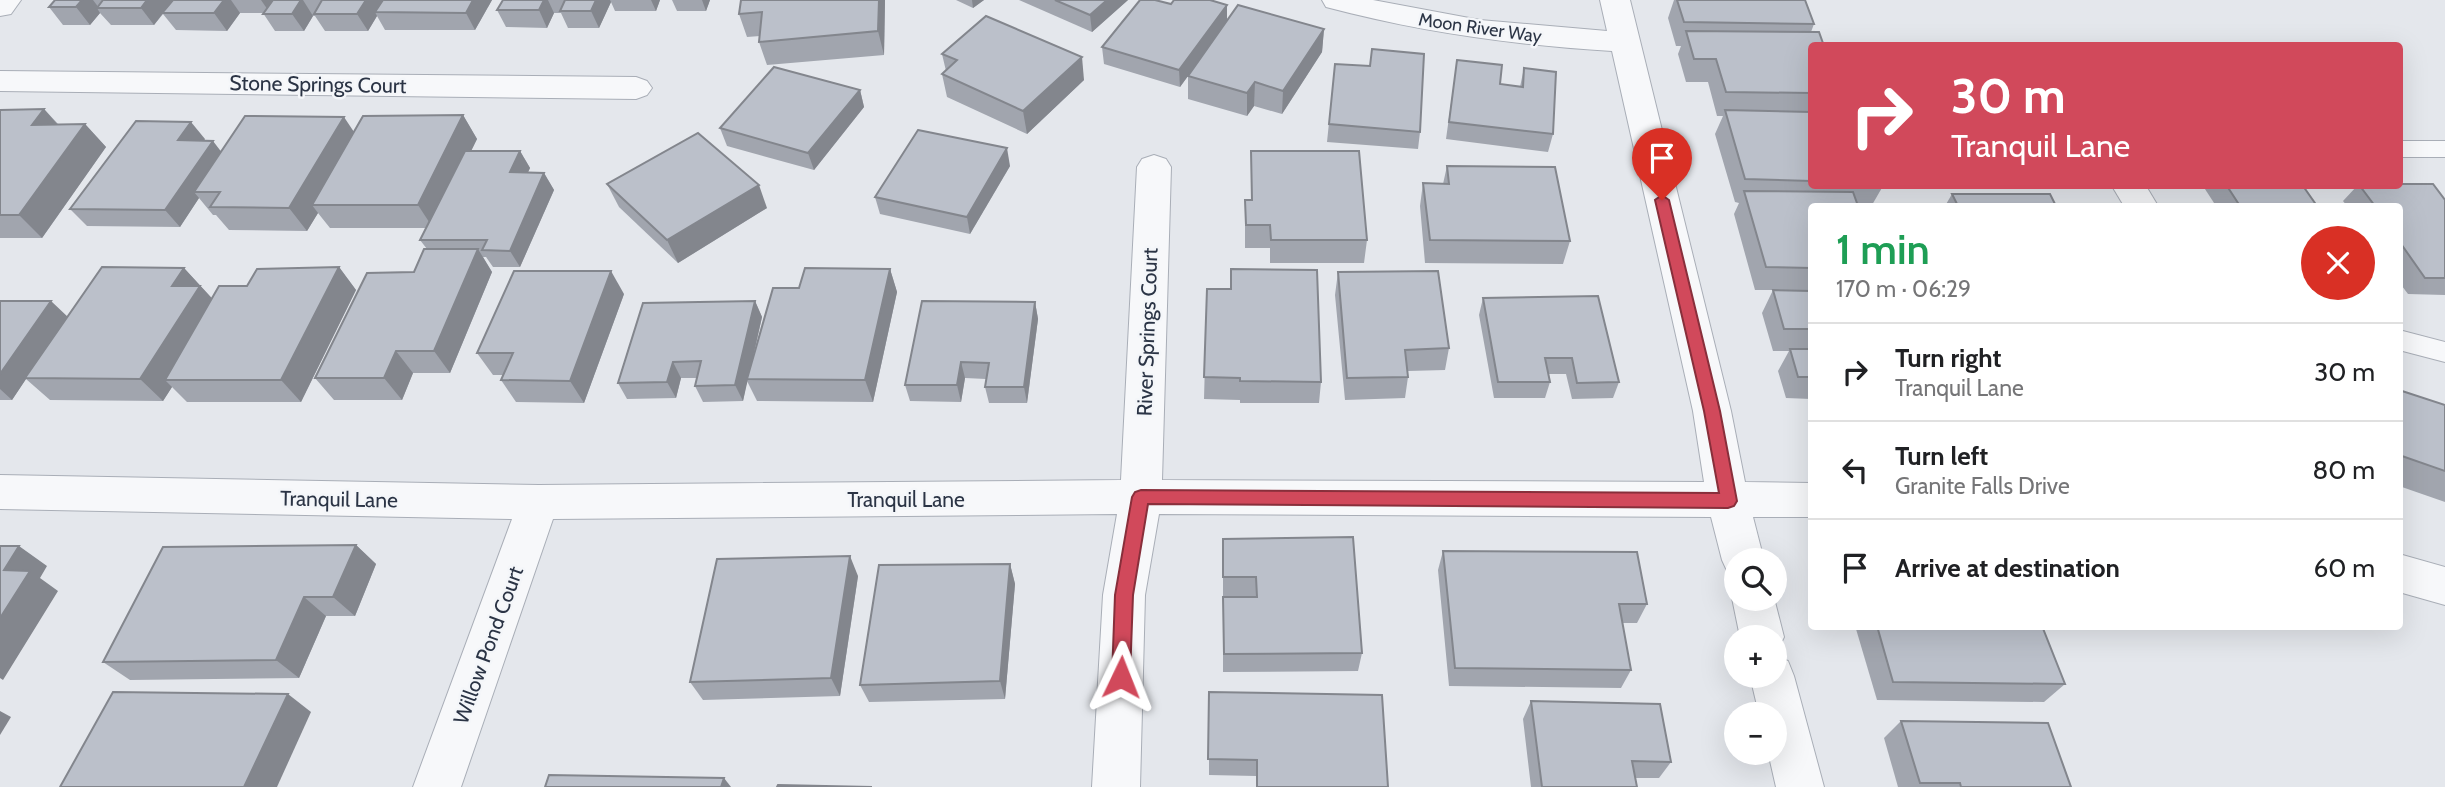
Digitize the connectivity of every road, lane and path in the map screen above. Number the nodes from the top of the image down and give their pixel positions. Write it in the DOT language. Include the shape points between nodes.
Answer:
graph roads {
  1 [pos="6,0"];
  2 [pos="1337,0"];
  3 [pos="1615,0"];
  4 [pos="0,7"];
  5 [pos="1625,42"];
  6 [pos="0,81"];
  7 [pos="636,88"];
  8 [pos="2403,149"];
  9 [pos="2445,149"];
  10 [pos="1154,167"];
  11 [pos="2403,341"];
  12 [pos="2445,352"];
  13 [pos="0,492"];
  14 [pos="1141,497"];
  15 [pos="1808,500"];
  16 [pos="1728,501"];
  17 [pos="539,502"];
  18 [pos="1740,548"];
  19 [pos="2403,574"];
  20 [pos="2445,586"];
  21 [pos="1775,688"];
  22 [pos="437,787"];
  23 [pos="1116,787"];
  24 [pos="1800,787"];
  1 -- 4 [label="street"];
  2 -- 5 [label="street, Moon River Way" via="1443,25 1537,38"];
  3 -- 5 [label="street"];
  5 -- 16 [label="street" via="1712,411"];
  6 -- 7 [label="street, Stone Springs Court"];
  8 -- 9 [label="lane"];
  10 -- 14 [label="street, River Springs Court"];
  11 -- 12 [label="lane"];
  13 -- 17 [label="street, Tranquil Lane"];
  14 -- 16 [label="street, Tranquil Lane"];
  14 -- 17 [label="street, Tranquil Lane"];
  14 -- 23 [label="street, River Springs Court" via="1124,595"];
  15 -- 16 [label="street, Tranquil Lane"];
  16 -- 18 [label="street"];
  17 -- 22 [label="street, Willow Pond Court"];
  19 -- 20 [label="street"];
  21 -- 24 [label="street"];
}
